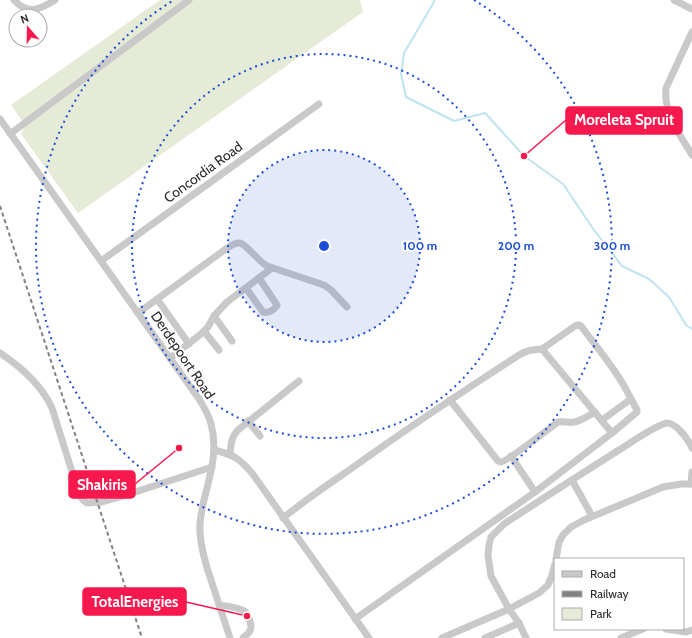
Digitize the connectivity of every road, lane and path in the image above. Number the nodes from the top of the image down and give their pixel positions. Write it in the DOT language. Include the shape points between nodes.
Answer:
graph roads {
  1 [pos="55,0"];
  2 [pos="189,0"];
  3 [pos="674,0"];
  4 [pos="16,2"];
  5 [pos="692,9"];
  6 [pos="692,32"];
  7 [pos="319,104"];
  8 [pos="0,119"];
  9 [pos="10,134"];
  10 [pos="692,155"];
  11 [pos="101,260"];
  12 [pos="272,268"];
  13 [pos="259,278"];
  14 [pos="246,288"];
  15 [pos="157,299"];
  16 [pos="347,307"];
  17 [pos="138,313"];
  18 [pos="214,316"];
  19 [pos="204,331"];
  20 [pos="232,341"];
  21 [pos="189,344"];
  22 [pos="542,349"];
  23 [pos="219,350"];
  24 [pos="0,353"];
  25 [pos="170,358"];
  26 [pos="299,381"];
  27 [pos="631,399"];
  28 [pos="450,400"];
  29 [pos="595,412"];
  30 [pos="602,420"];
  31 [pos="248,421"];
  32 [pos="612,433"];
  33 [pos="260,436"];
  34 [pos="692,448"];
  35 [pos="214,450"];
  36 [pos="230,454"];
  37 [pos="511,456"];
  38 [pos="212,467"];
  39 [pos="692,472"];
  40 [pos="572,480"];
  41 [pos="691,484"];
  42 [pos="535,492"];
  43 [pos="592,516"];
  44 [pos="283,518"];
  45 [pos="556,558"];
  46 [pos="554,568"];
  47 [pos="219,605"];
  48 [pos="509,608"];
  49 [pos="355,619"];
  50 [pos="519,623"];
  51 [pos="641,630"];
  52 [pos="678,630"];
  53 [pos="689,631"];
  54 [pos="230,638"];
  55 [pos="243,638"];
  56 [pos="369,638"];
  57 [pos="442,638"];
  58 [pos="485,638"];
  59 [pos="526,638"];
  60 [pos="621,638"];
  61 [pos="680,638"];
  1 -- 4 [label="street" via="32,10 22,8"];
  2 -- 9 [label="street"];
  3 -- 5 [label="street"];
  6 -- 10 [label="street" via="665,94 674,123"];
  7 -- 11 [label="street, Concordia Road"];
  8 -- 9 [label="street, Derdepoort Road"];
  9 -- 11 [label="street, Derdepoort Road"];
  11 -- 17 [label="street, Derdepoort Road"];
  12 -- 13 [label="street"];
  12 -- 15 [label="street" via="263,264 242,243 236,243"];
  12 -- 16 [label="street" via="324,285"];
  13 -- 14 [label="street"];
  13 -- 14 [label="street" via="276,307 263,312"];
  14 -- 18 [label="street"];
  15 -- 17 [label="street"];
  15 -- 21 [label="street"];
  17 -- 25 [label="street, Derdepoort Road"];
  18 -- 19 [label="street"];
  18 -- 20 [label="street"];
  19 -- 21 [label="street"];
  19 -- 23 [label="street"];
  21 -- 25 [label="street"];
  22 -- 27 [label="street" via="575,326 582,326 615,370"];
  22 -- 28 [label="street" via="526,351"];
  22 -- 29 [label="street"];
  24 -- 38 [label="street" via="33,380 48,399 84,502 102,502"];
  25 -- 35 [label="street, Derdepoort Road" via="206,411 214,435"];
  26 -- 31 [label="street"];
  27 -- 30 [label="street"];
  27 -- 32 [label="street" via="637,412"];
  28 -- 37 [label="street" via="498,461 502,462"];
  28 -- 44 [label="street"];
  29 -- 30 [label="street"];
  29 -- 37 [label="street" via="579,421 558,422"];
  30 -- 32 [label="street"];
  31 -- 33 [label="street"];
  31 -- 36 [label="street" via="234,434"];
  32 -- 42 [label="street"];
  34 -- 40 [label="street" via="677,427 667,424 637,439"];
  35 -- 36 [label="street"];
  35 -- 38 [label="street, Derdepoort Road"];
  36 -- 44 [label="street" via="242,462 252,474"];
  37 -- 42 [label="street"];
  38 -- 47 [label="street, Derdepoort Road" via="201,512 200,531 204,556"];
  39 -- 41 [label="street"];
  40 -- 43 [label="street"];
  40 -- 48 [label="street" via="504,524 491,537 488,555 491,576"];
  41 -- 43 [label="street" via="663,487"];
  42 -- 49 [label="street"];
  43 -- 45 [label="street" via="571,527 563,535"];
  44 -- 49 [label="street"];
  46 -- 48 [label="street" via="548,585 539,593"];
  47 -- 54 [label="street, Derdepoort Road"];
  47 -- 55 [label="street" via="246,612 251,630"];
  48 -- 50 [label="street"];
  48 -- 57 [label="street"];
  49 -- 56 [label="street"];
  50 -- 58 [label="street"];
  50 -- 59 [label="street"];
  51 -- 60 [label="street"];
  52 -- 53 [label="street"];
  53 -- 61 [label="street"];
}
